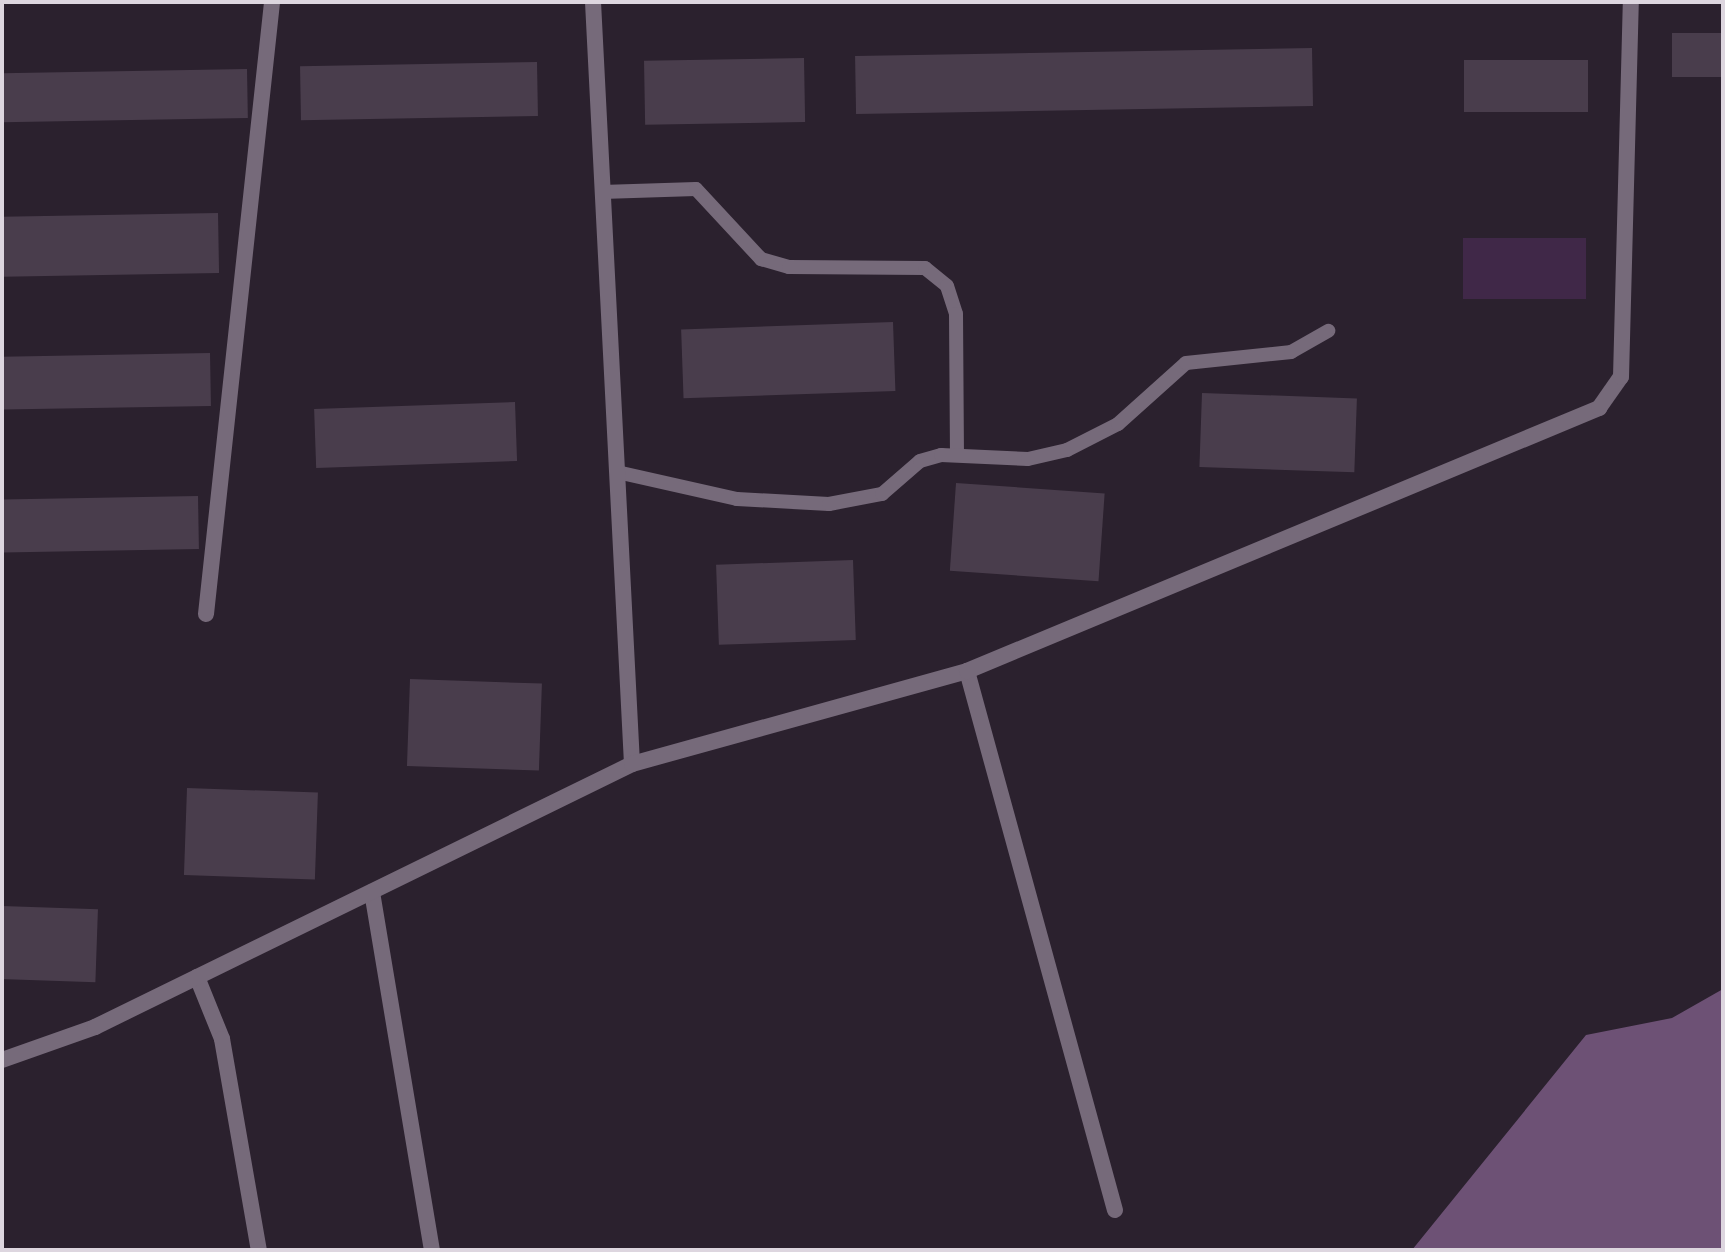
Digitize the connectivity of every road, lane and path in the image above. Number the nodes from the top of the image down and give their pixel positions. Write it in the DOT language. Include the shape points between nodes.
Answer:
graph roads {
  1 [pos="272,2"];
  2 [pos="593,2"];
  3 [pos="1631,2"];
  4 [pos="602,192"];
  5 [pos="1328,331"];
  6 [pos="957,455"];
  7 [pos="617,472"];
  8 [pos="206,614"];
  9 [pos="967,671"];
  10 [pos="632,764"];
  11 [pos="372,892"];
  12 [pos="197,977"];
  13 [pos="2,1060"];
  14 [pos="1115,1210"];
  15 [pos="259,1250"];
  16 [pos="432,1250"];
  1 -- 8 [label="street"];
  2 -- 4 [label="street"];
  3 -- 9 [label="street" via="1621,377 1599,408"];
  4 -- 6 [label="lane" via="696,189 761,259 789,267 925,268 947,286 956,314"];
  4 -- 7 [label="street"];
  5 -- 6 [label="lane" via="1291,352 1186,363 1118,424 1067,450 1028,459"];
  6 -- 7 [label="lane" via="920,461 882,494 829,504 737,499"];
  7 -- 10 [label="street"];
  9 -- 10 [label="street"];
  9 -- 14 [label="street"];
  10 -- 11 [label="street"];
  11 -- 12 [label="street"];
  11 -- 16 [label="street"];
  12 -- 13 [label="street" via="95,1027"];
  12 -- 15 [label="street" via="222,1039"];
}
